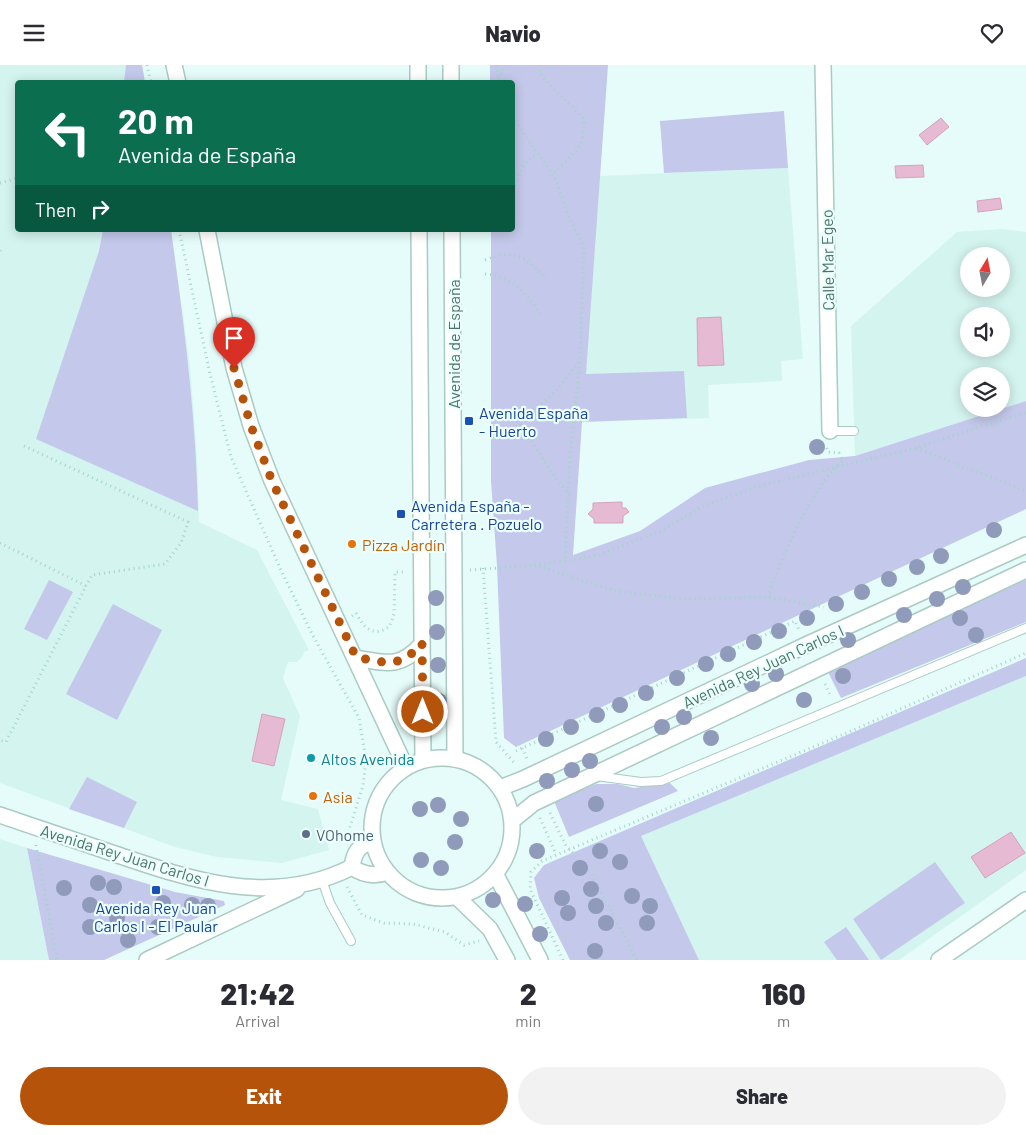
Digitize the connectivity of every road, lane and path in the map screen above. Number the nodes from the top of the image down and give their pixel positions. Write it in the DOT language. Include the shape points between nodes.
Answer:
graph roads {
  1 [pos="147,65"];
  2 [pos="174,65"];
  3 [pos="418,65"];
  4 [pos="451,65"];
  5 [pos="496,65"];
  6 [pos="506,65"];
  7 [pos="540,65"];
  8 [pos="823,65"];
  9 [pos="498,76"];
  10 [pos="150,80"];
  11 [pos="177,80"];
  12 [pos="418,80"];
  13 [pos="451,80"];
  14 [pos="497,80"];
  15 [pos="515,121"];
  16 [pos="538,154"];
  17 [pos="552,174"];
  18 [pos="15,179"];
  19 [pos="515,181"];
  20 [pos="0,183"];
  21 [pos="179,232"];
  22 [pos="207,232"];
  23 [pos="419,232"];
  24 [pos="452,232"];
  25 [pos="485,260"];
  26 [pos="485,274"];
  27 [pos="546,279"];
  28 [pos="540,314"];
  29 [pos="580,361"];
  30 [pos="1026,412"];
  31 [pos="484,417"];
  32 [pos="518,420"];
  33 [pos="830,431"];
  34 [pos="854,431"];
  35 [pos="24,446"];
  36 [pos="915,448"];
  37 [pos="828,452"];
  38 [pos="832,469"];
  39 [pos="1026,491"];
  40 [pos="570,495"];
  41 [pos="0,543"];
  42 [pos="1026,545"];
  43 [pos="565,562"];
  44 [pos="539,565"];
  45 [pos="490,567"];
  46 [pos="483,568"];
  47 [pos="1026,570"];
  48 [pos="422,573"];
  49 [pos="86,586"];
  50 [pos="768,597"];
  51 [pos="824,607"];
  52 [pos="349,617"];
  53 [pos="795,621"];
  54 [pos="1026,628"];
  55 [pos="422,643"];
  56 [pos="1026,653"];
  57 [pos="356,657"];
  58 [pos="821,675"];
  59 [pos="833,702"];
  60 [pos="0,740"];
  61 [pos="522,748"];
  62 [pos="516,751"];
  63 [pos="455,759"];
  64 [pos="423,761"];
  65 [pos="515,764"];
  66 [pos="529,765"];
  67 [pos="406,768"];
  68 [pos="592,775"];
  69 [pos="500,788"];
  70 [pos="549,809"];
  71 [pos="0,815"];
  72 [pos="513,820"];
  73 [pos="36,840"];
  74 [pos="344,842"];
  75 [pos="373,842"];
  76 [pos="569,849"];
  77 [pos="348,869"];
  78 [pos="387,872"];
  79 [pos="496,875"];
  80 [pos="317,881"];
  81 [pos="457,897"];
  82 [pos="1026,900"];
  83 [pos="490,929"];
  84 [pos="351,941"];
  85 [pos="57,960"];
  86 [pos="147,960"];
  87 [pos="507,960"];
  88 [pos="540,960"];
  89 [pos="563,960"];
  90 [pos="637,960"];
  91 [pos="939,960"];
  1 -- 10 [label="path"];
  2 -- 11 [label="street"];
  3 -- 12 [label="street"];
  4 -- 13 [label="street"];
  5 -- 9 [label="path"];
  6 -- 9 [label="path"];
  7 -- 17 [label="path" via="543,78 584,119 584,137 572,155"];
  8 -- 33 [label="street, Calle Mar Egeo"];
  9 -- 14 [label="path"];
  15 -- 16 [label="path"];
  16 -- 17 [label="path"];
  16 -- 19 [label="path" via="528,159"];
  17 -- 29 [label="path" via="584,247"];
  18 -- 20 [label="path"];
  21 -- 74 [label="path" via="231,457 312,634 359,718 366,760 363,786"];
  22 -- 57 [label="street" via="234,368 251,426 272,481"];
  23 -- 48 [label="street, Avenida de España"];
  24 -- 63 [label="street, Avenida de España"];
  25 -- 27 [label="path" via="500,254 518,255"];
  26 -- 28 [label="path" via="511,281"];
  29 -- 31 [label="path" via="535,409"];
  29 -- 40 [label="path" via="570,456"];
  30 -- 36 [label="path"];
  32 -- 40 [label="path"];
  33 -- 34 [label="lane, Calle Mar Egeo"];
  35 -- 49 [label="path" via="188,522 181,543 166,564 92,575"];
  36 -- 38 [label="path"];
  36 -- 39 [label="path"];
  37 -- 38 [label="path" via="839,453 843,461"];
  38 -- 43 [label="path" via="780,480 705,505 663,530 631,544"];
  38 -- 50 [label="path" via="780,561"];
  40 -- 43 [label="path"];
  41 -- 49 [label="path"];
  42 -- 69 [label="street, Avenida Rey Juan Carlos I"];
  43 -- 44 [label="path"];
  44 -- 45 [label="path"];
  44 -- 50 [label="path" via="615,591 684,599"];
  46 -- 65 [label="path" via="496,742"];
  47 -- 68 [label="street, Avenida Rey Juan Carlos I"];
  48 -- 52 [label="path" via="395,572 394,614 385,630 378,632 364,628 356,613"];
  48 -- 55 [label="street, Avenida de España"];
  49 -- 60 [label="path" via="6,742"];
  50 -- 51 [label="path"];
  53 -- 61 [label="path"];
  54 -- 68 [label="lane" via="661,781 642,782"];
  55 -- 57 [label="street" via="411,656 399,662"];
  55 -- 64 [label="street, Avenida de España"];
  56 -- 76 [label="path" via="849,732"];
  57 -- 67 [label="street"];
  58 -- 59 [label="path"];
  61 -- 62 [label="path"];
  61 -- 66 [label="path"];
  63 -- 64 [label="street"];
  63 -- 69 [label="street" via="480,769"];
  64 -- 67 [label="street"];
  67 -- 75 [label="street" via="392,779 374,807"];
  68 -- 72 [label="street, Avenida Rey Juan Carlos I" via="534,803"];
  69 -- 72 [label="street"];
  70 -- 76 [label="path"];
  71 -- 80 [label="street, Avenida Rey Juan Carlos I" via="207,883 279,887"];
  72 -- 79 [label="street" via="512,840"];
  73 -- 85 [label="path"];
  75 -- 77 [label="street" via="360,847"];
  75 -- 78 [label="street"];
  76 -- 89 [label="path" via="542,861 531,872 530,889"];
  76 -- 90 [label="path" via="591,874"];
  77 -- 78 [label="street" via="373,875"];
  77 -- 80 [label="street, Avenida Rey Juan Carlos I"];
  77 -- 83 [label="path" via="351,897 362,915 384,923 445,932 464,945 480,941"];
  78 -- 81 [label="street" via="401,886 418,895 437,899"];
  79 -- 81 [label="street" via="484,885"];
  79 -- 88 [label="street"];
  80 -- 84 [label="lane"];
  80 -- 86 [label="street, Avenida Rey Juan Carlos I"];
  81 -- 83 [label="street"];
  82 -- 91 [label="street"];
  83 -- 87 [label="street"];
}
